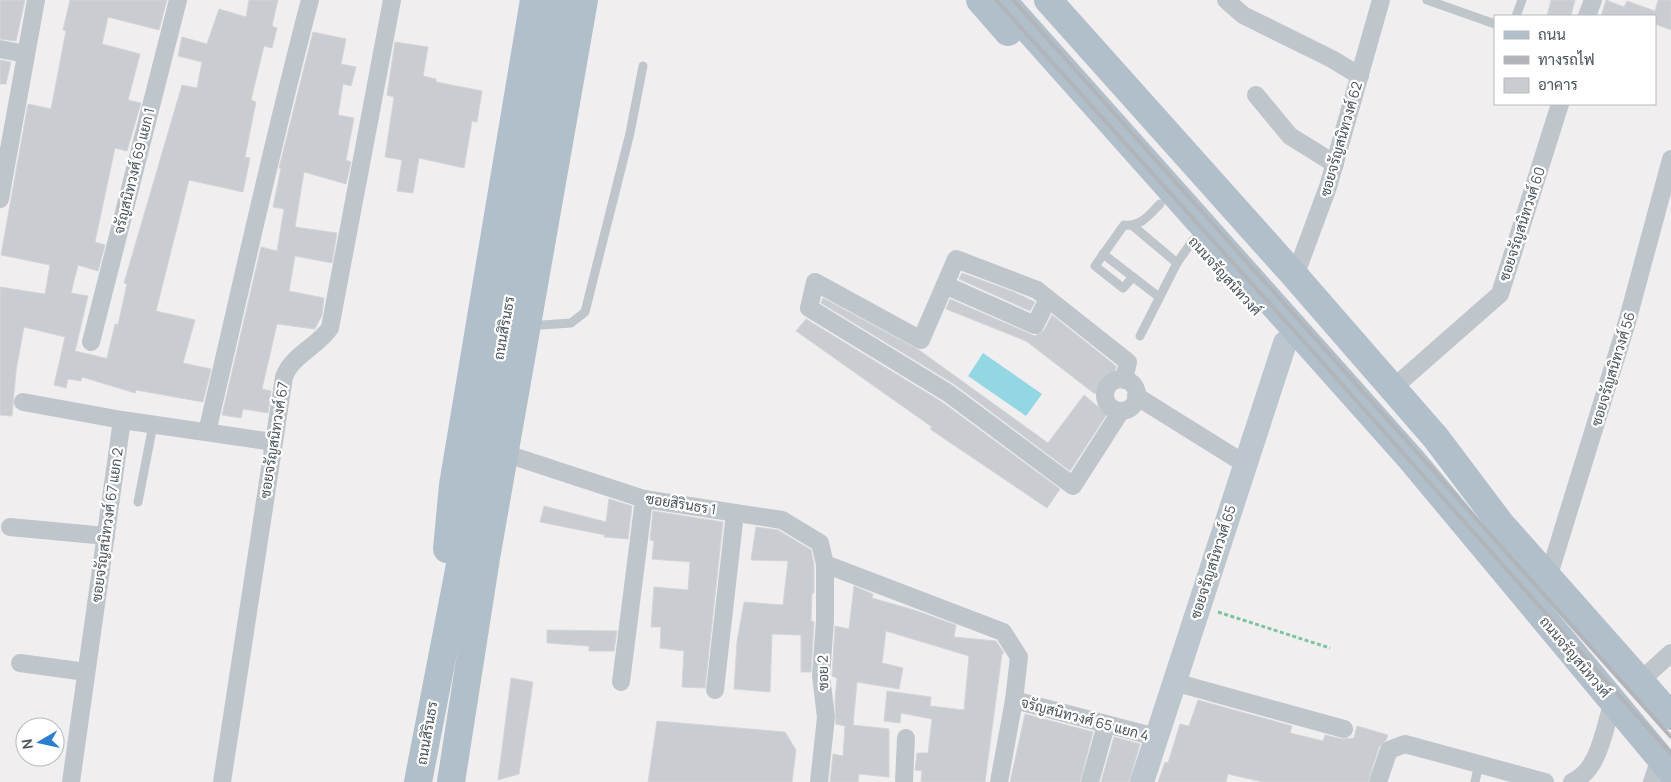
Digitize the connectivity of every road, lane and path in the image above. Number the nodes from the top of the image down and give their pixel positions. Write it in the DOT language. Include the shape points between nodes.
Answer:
graph roads {
  1 [pos="36,0"];
  2 [pos="178,0"];
  3 [pos="310,0"];
  4 [pos="392,0"];
  5 [pos="534,0"];
  6 [pos="560,0"];
  7 [pos="584,0"];
  8 [pos="598,0"];
  9 [pos="980,0"];
  10 [pos="1002,0"];
  11 [pos="1021,0"];
  12 [pos="1048,0"];
  13 [pos="1226,0"];
  14 [pos="1381,0"];
  15 [pos="1427,0"];
  16 [pos="1522,0"];
  17 [pos="1593,0"];
  18 [pos="1439,3"];
  19 [pos="1516,15"];
  20 [pos="1588,15"];
  21 [pos="1494,24"];
  22 [pos="0,49"];
  23 [pos="26,54"];
  24 [pos="643,66"];
  25 [pos="1360,76"];
  26 [pos="1256,95"];
  27 [pos="1560,105"];
  28 [pos="1671,160"];
  29 [pos="1335,164"];
  30 [pos="0,199"];
  31 [pos="1160,204"];
  32 [pos="1133,226"];
  33 [pos="1193,240"];
  34 [pos="1103,254"];
  35 [pos="1177,263"];
  36 [pos="1295,276"];
  37 [pos="1133,277"];
  38 [pos="944,285"];
  39 [pos="1159,297"];
  40 [pos="1048,299"];
  41 [pos="542,325"];
  42 [pos="1140,336"];
  43 [pos="90,342"];
  44 [pos="1286,343"];
  45 [pos="1124,380"];
  46 [pos="1393,388"];
  47 [pos="1136,396"];
  48 [pos="24,402"];
  49 [pos="1121,411"];
  50 [pos="499,417"];
  51 [pos="122,420"];
  52 [pos="153,425"];
  53 [pos="206,432"];
  54 [pos="273,442"];
  55 [pos="519,458"];
  56 [pos="1245,464"];
  57 [pos="644,498"];
  58 [pos="138,502"];
  59 [pos="736,513"];
  60 [pos="1500,523"];
  61 [pos="10,526"];
  62 [pos="106,536"];
  63 [pos="1479,543"];
  64 [pos="825,564"];
  65 [pos="1548,578"];
  66 [pos="1198,606"];
  67 [pos="475,636"];
  68 [pos="1330,648"];
  69 [pos="1671,653"];
  70 [pos="441,655"];
  71 [pos="20,663"];
  72 [pos="86,672"];
  73 [pos="1640,681"];
  74 [pos="621,682"];
  75 [pos="1174,682"];
  76 [pos="715,690"];
  77 [pos="1014,700"];
  78 [pos="1613,702"];
  79 [pos="1671,716"];
  80 [pos="1106,725"];
  81 [pos="1344,729"];
  82 [pos="1156,737"];
  83 [pos="906,738"];
  84 [pos="1479,764"];
  85 [pos="1661,771"];
  86 [pos="71,782"];
  87 [pos="222,782"];
  88 [pos="418,782"];
  89 [pos="451,782"];
  90 [pos="819,782"];
  91 [pos="904,782"];
  92 [pos="1000,782"];
  93 [pos="1090,782"];
  94 [pos="1142,782"];
  95 [pos="1378,782"];
  96 [pos="1475,782"];
  97 [pos="1545,782"];
  98 [pos="1572,782"];
  1 -- 23 [label="street"];
  2 -- 43 [label="street, จรัญสนิทวงศ์ 69 แยก 1"];
  3 -- 53 [label="street" via="282,103"];
  4 -- 54 [label="street, ซอยจรัญสนิทวงศ์ 67" via="330,328 287,368"];
  5 -- 70 [label="main road, ถนนสิรินธร" via="454,485"];
  6 -- 50 [label="main road, ถนนสิรินธร"];
  7 -- 50 [label="main road, ถนนสิรินธร"];
  8 -- 41 [label="main road, ถนนสิรินธร"];
  9 -- 31 [label="main road, ถนนจรัญสนิทวงศ์"];
  10 -- 63 [label="main road, ถนนจรัญสนิทวงศ์" via="1411,458"];
  11 -- 60 [label="main road" via="1421,449"];
  12 -- 36 [label="main road"];
  13 -- 25 [label="street" via="1243,15"];
  14 -- 25 [label="street, ซอยจรัญสนิทวงศ์ 62"];
  15 -- 18 [label="lane"];
  16 -- 19 [label="lane"];
  17 -- 20 [label="street"];
  18 -- 21 [label="lane"];
  22 -- 23 [label="street"];
  23 -- 30 [label="street"];
  24 -- 41 [label="lane" via="630,133 585,312 571,323"];
  25 -- 29 [label="street, ซอยจรัญสนิทวงศ์ 62"];
  26 -- 29 [label="street" via="1290,136"];
  27 -- 46 [label="street, ซอยจรัญสนิทวงศ์ 60" via="1500,294"];
  28 -- 65 [label="street, ซอยจรัญสนิทวงศ์ 56" via="1627,322"];
  29 -- 36 [label="street, ซอยจรัญสนิทวงศ์ 62"];
  31 -- 32 [label="lane" via="1141,223"];
  31 -- 33 [label="main road, ถนนจรัญสนิทวงศ์"];
  32 -- 34 [label="lane" via="1124,225"];
  32 -- 35 [label="lane"];
  33 -- 35 [label="lane"];
  33 -- 44 [label="main road, ถนนจรัญสนิทวงศ์"];
  34 -- 37 [label="lane"];
  34 -- 37 [label="lane" via="1095,266 1123,288"];
  35 -- 39 [label="lane"];
  36 -- 46 [label="main road"];
  37 -- 39 [label="lane"];
  38 -- 40 [label="street" via="1035,325"];
  38 -- 40 [label="street" via="956,259 1037,290"];
  38 -- 49 [label="street" via="921,340 815,282 809,308 948,393 1073,486"];
  39 -- 42 [label="lane"];
  40 -- 45 [label="street" via="1128,362"];
  41 -- 55 [label="main road, ถนนสิรินธร"];
  44 -- 56 [label="street, ซอยจรัญสนิทวงศ์ 65"];
  44 -- 63 [label="main road, ถนนจรัญสนิทวงศ์" via="1401,471"];
  45 -- 47 [label="street" via="1133,386"];
  45 -- 49 [label="street" via="1114,381 1105,394 1108,404"];
  46 -- 60 [label="main road" via="1436,438"];
  47 -- 49 [label="street" via="1130,408"];
  47 -- 56 [label="street"];
  48 -- 51 [label="street"];
  50 -- 67 [label="main road, ถนนสิรินธร"];
  50 -- 70 [label="main road, ถนนสิรินธร"];
  51 -- 52 [label="street"];
  51 -- 62 [label="street, ซอยจรัญสนิทวงศ์ 67 แยก 2"];
  52 -- 53 [label="street"];
  52 -- 58 [label="lane"];
  53 -- 54 [label="street"];
  54 -- 87 [label="street, ซอยจรัญสนิทวงศ์ 67"];
  55 -- 57 [label="street, ซอยสิรินธร 1"];
  55 -- 67 [label="main road, ถนนสิรินธร" via="496,574"];
  56 -- 66 [label="street, ซอยจรัญสนิทวงศ์ 65"];
  57 -- 59 [label="street, ซอยสิรินธร 1"];
  57 -- 74 [label="street"];
  59 -- 64 [label="street, ซอยสิรินธร 1" via="782,520 820,543"];
  59 -- 76 [label="street"];
  60 -- 65 [label="main road"];
  61 -- 62 [label="street"];
  62 -- 72 [label="street, ซอยจรัญสนิทวงศ์ 67 แยก 2"];
  63 -- 78 [label="main road, ถนนจรัญสนิทวงศ์"];
  64 -- 77 [label="street" via="1003,632 1019,657"];
  64 -- 90 [label="street, ซอย 2" via="820,676 826,717"];
  65 -- 73 [label="main road"];
  66 -- 68 [label="path"];
  66 -- 75 [label="street, ซอยจรัญสนิทวงศ์ 65"];
  67 -- 89 [label="main road, ถนนสิรินธร"];
  69 -- 73 [label="street"];
  70 -- 88 [label="main road, ถนนสิรินธร"];
  71 -- 72 [label="street"];
  72 -- 86 [label="street, ซอยจรัญสนิทวงศ์ 67 แยก 2"];
  73 -- 79 [label="main road"];
  75 -- 81 [label="street"];
  75 -- 82 [label="street, ซอยจรัญสนิทวงศ์ 65"];
  77 -- 80 [label="street, จรัญสนิทวงศ์ 65 แยก 4"];
  77 -- 92 [label="street"];
  78 -- 85 [label="main road, ถนนจรัญสนิทวงศ์"];
  78 -- 98 [label="street" via="1592,767"];
  80 -- 82 [label="street, จรัญสนิทวงศ์ 65 แยก 4"];
  80 -- 93 [label="street"];
  82 -- 94 [label="street, ซอยจรัญสนิทวงศ์ 65"];
  83 -- 91 [label="street"];
  84 -- 95 [label="street" via="1405,744 1389,750"];
  84 -- 96 [label="lane"];
  84 -- 97 [label="street"];
}
